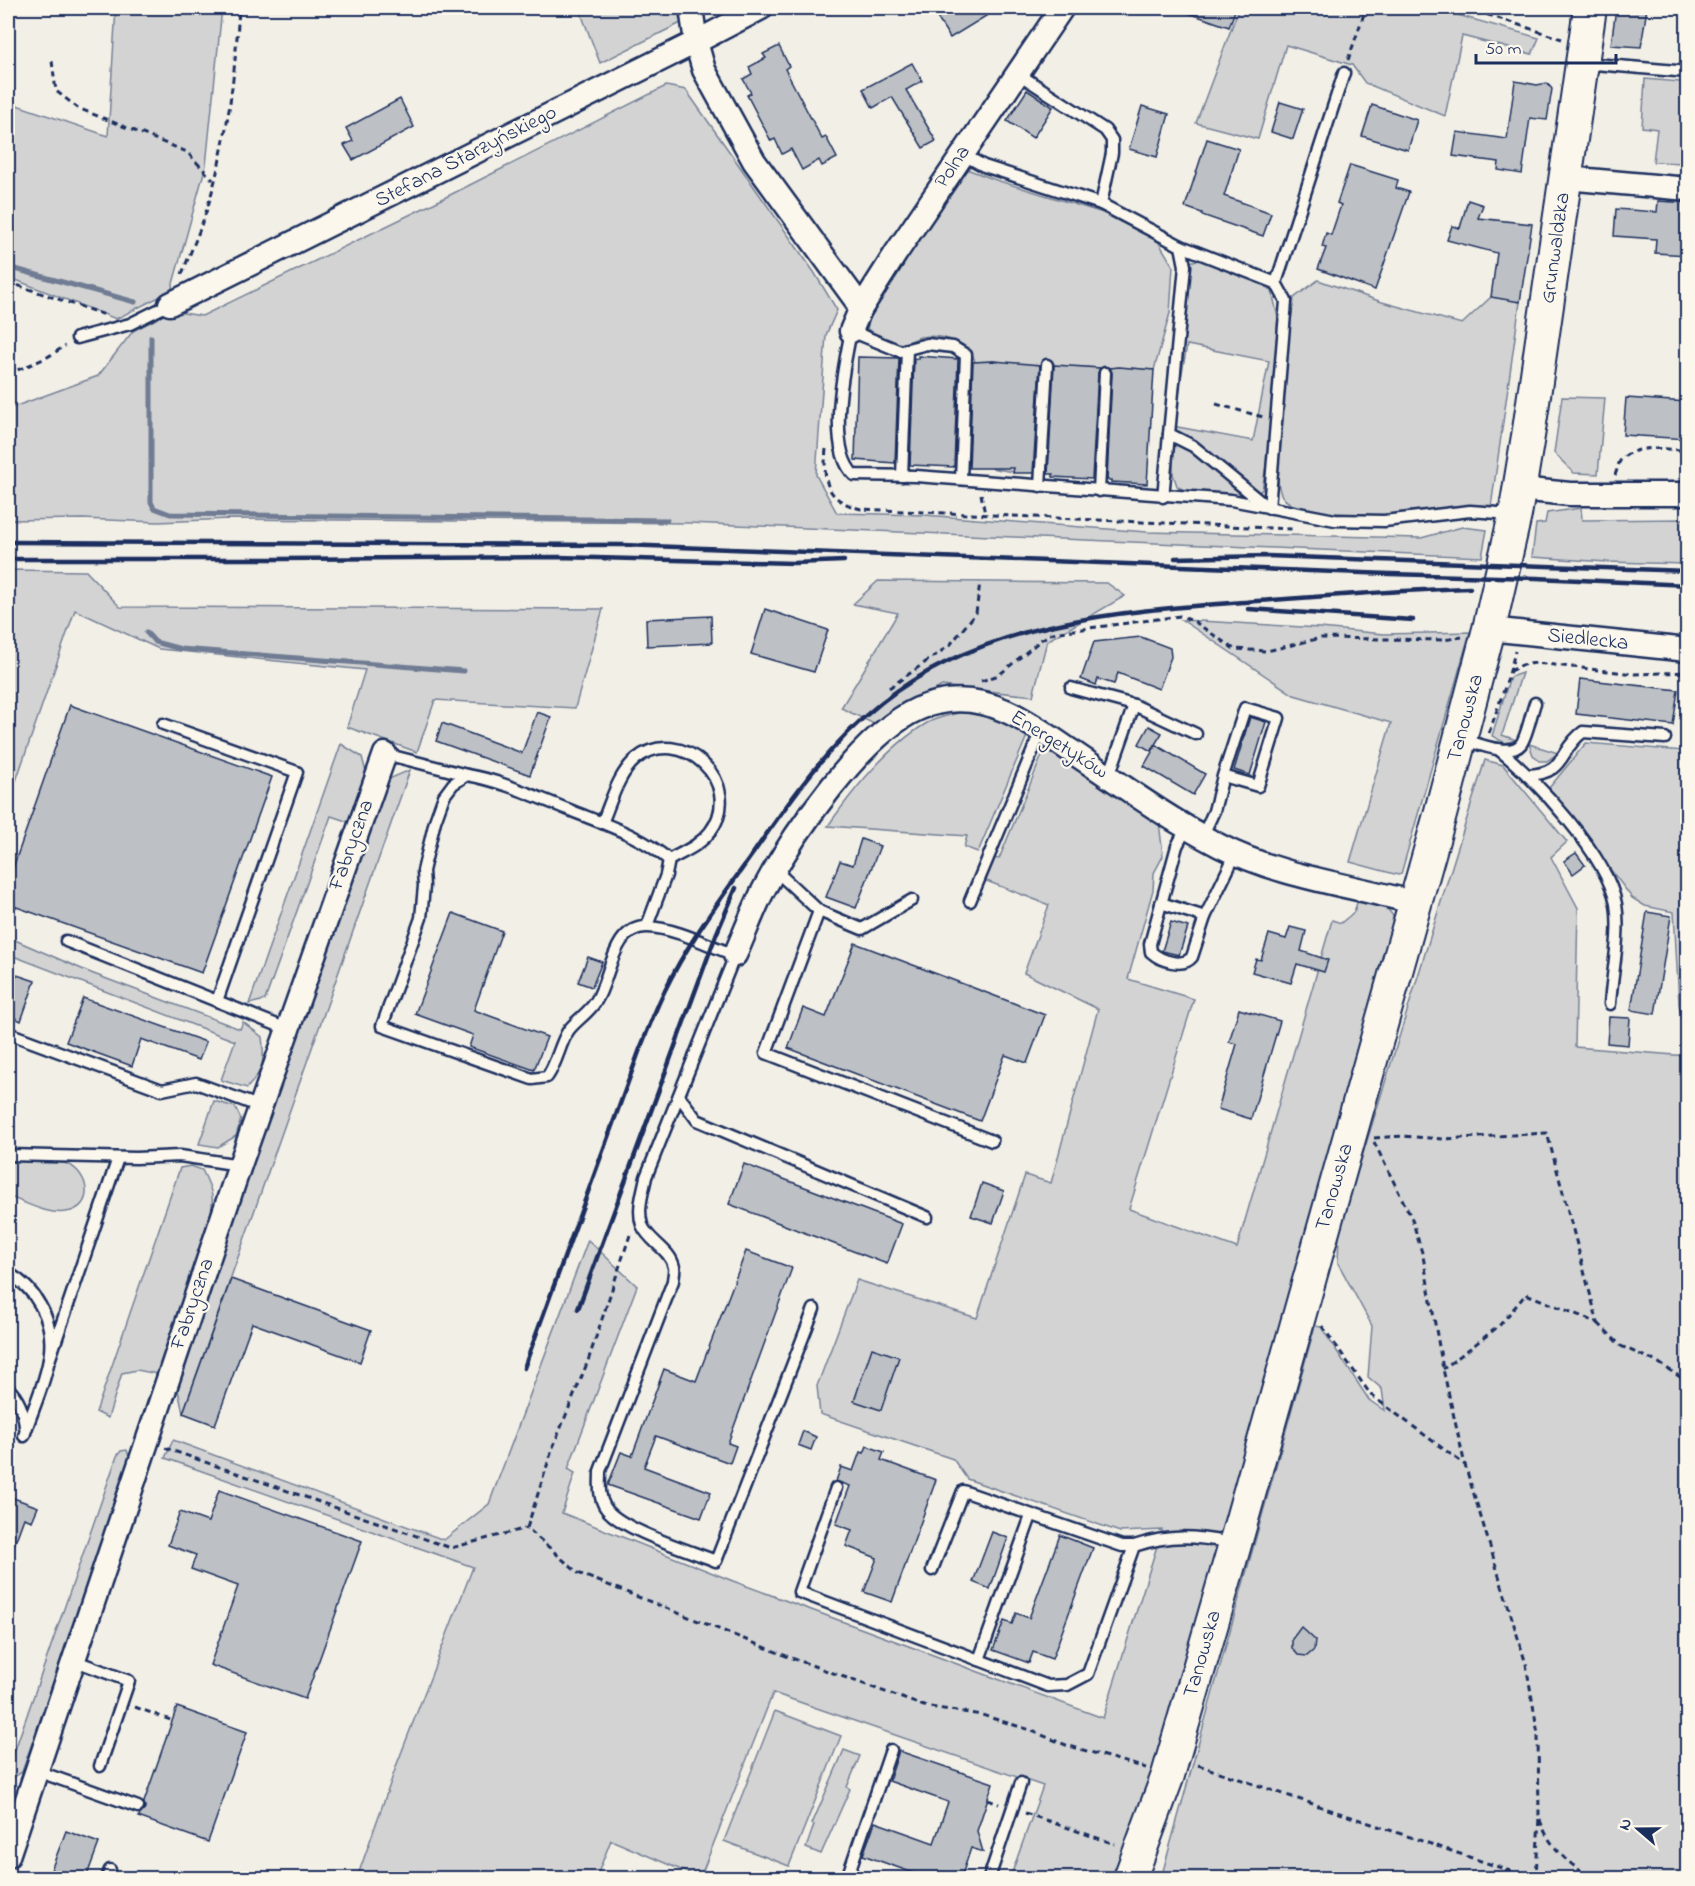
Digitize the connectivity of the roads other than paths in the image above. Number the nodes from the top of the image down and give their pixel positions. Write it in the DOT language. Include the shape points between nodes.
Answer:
graph roads {
  1 [pos="691,8"];
  2 [pos="761,8"];
  3 [pos="1062,8"];
  4 [pos="1590,8"];
  5 [pos="696,42"];
  6 [pos="1574,52"];
  7 [pos="1688,72"];
  8 [pos="1016,73"];
  9 [pos="1344,73"];
  10 [pos="963,154"];
  11 [pos="1566,178"];
  12 [pos="1688,189"];
  13 [pos="1101,204"];
  14 [pos="1181,246"];
  15 [pos="1276,283"];
  16 [pos="170,304"];
  17 [pos="860,310"];
  18 [pos="851,331"];
  19 [pos="77,338"];
  20 [pos="907,349"];
  21 [pos="1047,365"];
  22 [pos="1105,373"];
  23 [pos="1169,434"];
  24 [pos="902,476"];
  25 [pos="961,479"];
  26 [pos="1040,486"];
  27 [pos="1099,491"];
  28 [pos="1688,494"];
  29 [pos="1163,496"];
  30 [pos="1517,502"];
  31 [pos="1269,508"];
  32 [pos="1476,633"];
  33 [pos="1688,650"];
  34 [pos="1071,688"];
  35 [pos="1535,704"];
  36 [pos="1134,705"];
  37 [pos="163,724"];
  38 [pos="1041,731"];
  39 [pos="1196,734"];
  40 [pos="1475,737"];
  41 [pos="1665,738"];
  42 [pos="1498,749"];
  43 [pos="385,754"];
  44 [pos="467,775"];
  45 [pos="1527,775"];
  46 [pos="1109,776"];
  47 [pos="1223,776"];
  48 [pos="602,823"];
  49 [pos="1195,831"];
  50 [pos="1236,853"];
  51 [pos="669,860"];
  52 [pos="775,870"];
  53 [pos="912,900"];
  54 [pos="970,901"];
  55 [pos="1161,903"];
  56 [pos="1416,903"];
  57 [pos="819,911"];
  58 [pos="1204,917"];
  59 [pos="647,926"];
  60 [pos="66,941"];
  61 [pos="735,955"];
  62 [pos="217,1001"];
  63 [pos="1610,1004"];
  64 [pos="287,1029"];
  65 [pos="8,1033"];
  66 [pos="679,1096"];
  67 [pos="261,1107"];
  68 [pos="992,1141"];
  69 [pos="8,1155"];
  70 [pos="118,1158"];
  71 [pos="240,1166"];
  72 [pos="927,1218"];
  73 [pos="8,1274"];
  74 [pos="814,1309"];
  75 [pos="49,1361"];
  76 [pos="8,1388"];
  77 [pos="837,1488"];
  78 [pos="1032,1516"];
  79 [pos="1235,1544"];
  80 [pos="1134,1546"];
  81 [pos="932,1570"];
  82 [pos="73,1660"];
  83 [pos="979,1660"];
  84 [pos="891,1750"];
  85 [pos="100,1766"];
  86 [pos="37,1771"];
  87 [pos="1021,1783"];
  88 [pos="138,1807"];
  89 [pos="8,1856"];
  90 [pos="847,1878"];
  91 [pos="989,1878"];
  92 [pos="1130,1878"];
  1 -- 5 [label="street"];
  2 -- 5 [label="street, Stefana Starzyńskiego"];
  3 -- 8 [label="street, Polna"];
  4 -- 6 [label="main road, Grunwaldzka"];
  5 -- 16 [label="street, Stefana Starzyńskiego"];
  5 -- 17 [label="street" via="704,70 754,161"];
  6 -- 7 [label="lane"];
  6 -- 11 [label="main road, Grunwaldzka"];
  8 -- 10 [label="street, Polna"];
  8 -- 13 [label="lane" via="1105,129 1112,140 1113,153"];
  9 -- 15 [label="lane"];
  10 -- 13 [label="lane" via="984,166"];
  10 -- 17 [label="street, Polna"];
  11 -- 12 [label="street"];
  11 -- 30 [label="main road, Grunwaldzka"];
  13 -- 14 [label="lane"];
  14 -- 15 [label="lane"];
  14 -- 23 [label="lane" via="1185,266"];
  15 -- 31 [label="lane" via="1286,301"];
  16 -- 19 [label="lane" via="130,324"];
  17 -- 18 [label="street, Polna"];
  18 -- 20 [label="lane" via="891,349"];
  18 -- 24 [label="lane" via="840,390 839,427 846,467 854,475"];
  20 -- 24 [label="lane"];
  20 -- 25 [label="lane" via="927,344 953,347 966,355"];
  21 -- 26 [label="lane"];
  22 -- 27 [label="lane"];
  23 -- 29 [label="lane"];
  23 -- 31 [label="lane" via="1193,446"];
  24 -- 25 [label="lane"];
  25 -- 26 [label="lane"];
  26 -- 27 [label="lane"];
  27 -- 29 [label="lane"];
  28 -- 30 [label="street" via="1570,494"];
  29 -- 31 [label="lane" via="1231,500"];
  30 -- 31 [label="lane" via="1384,521 1344,521"];
  30 -- 32 [label="main road, Tanowska"];
  32 -- 33 [label="street, Siedlecka"];
  32 -- 40 [label="main road, Tanowska"];
  34 -- 36 [label="lane"];
  35 -- 42 [label="lane" via="1522,743 1514,749"];
  36 -- 39 [label="lane"];
  36 -- 46 [label="lane"];
  37 -- 62 [label="lane" via="297,772"];
  38 -- 46 [label="street, Energetyków"];
  38 -- 52 [label="street, Energetyków" via="1008,712 974,700 957,699 920,708 891,726 855,760 828,792"];
  38 -- 54 [label="lane"];
  40 -- 42 [label="lane"];
  40 -- 56 [label="main road, Tanowska"];
  41 -- 45 [label="lane" via="1584,732 1555,767 1542,775"];
  42 -- 45 [label="lane"];
  43 -- 44 [label="lane"];
  43 -- 64 [label="street, Fabryczna"];
  44 -- 48 [label="lane" via="491,779"];
  44 -- 59 [label="lane" via="444,796 435,821 423,871 421,918 382,1026 532,1079 547,1077 567,1032 596,1002 616,947 635,929"];
  45 -- 63 [label="lane" via="1589,849 1615,900 1618,917"];
  46 -- 49 [label="street, Energetyków"];
  47 -- 47 [label="lane" via="1245,708 1279,718 1258,786"];
  47 -- 49 [label="lane" via="1214,811"];
  48 -- 51 [label="lane" via="656,848"];
  48 -- 51 [label="lane" via="622,778 635,760 654,749 672,748 692,755 717,779 720,812 709,833"];
  49 -- 50 [label="street, Energetyków"];
  49 -- 55 [label="lane" via="1177,846"];
  50 -- 56 [label="street, Energetyków" via="1297,874"];
  50 -- 58 [label="lane"];
  51 -- 59 [label="lane"];
  52 -- 57 [label="lane"];
  52 -- 61 [label="street, Energetyków"];
  53 -- 57 [label="lane" via="862,928"];
  55 -- 58 [label="lane"];
  55 -- 58 [label="lane" via="1150,944 1156,957 1188,963"];
  56 -- 79 [label="main road, Tanowska"];
  57 -- 68 [label="lane" via="766,1053"];
  59 -- 61 [label="lane"];
  60 -- 62 [label="lane"];
  61 -- 66 [label="lane"];
  62 -- 64 [label="lane"];
  64 -- 67 [label="street, Fabryczna"];
  65 -- 67 [label="lane" via="162,1090 196,1083"];
  66 -- 72 [label="lane" via="697,1120"];
  66 -- 74 [label="lane" via="646,1177 640,1207 642,1224 653,1243 666,1251 674,1267 673,1281 600,1471 605,1508 620,1523 716,1561"];
  67 -- 71 [label="street, Fabryczna"];
  69 -- 70 [label="lane"];
  70 -- 71 [label="lane" via="180,1156"];
  70 -- 75 [label="lane"];
  71 -- 82 [label="street, Fabryczna"];
  73 -- 75 [label="lane" via="28,1288 46,1315 52,1338"];
  75 -- 76 [label="lane" via="24,1436 24,1414"];
  77 -- 83 [label="lane" via="799,1592"];
  78 -- 80 [label="lane"];
  78 -- 81 [label="lane" via="963,1491"];
  78 -- 83 [label="lane"];
  79 -- 80 [label="lane" via="1177,1536"];
  79 -- 92 [label="main road, Tanowska" via="1170,1766"];
  80 -- 83 [label="lane" via="1088,1674 1067,1685 1048,1686"];
  82 -- 85 [label="lane" via="129,1681"];
  82 -- 86 [label="street, Fabryczna"];
  84 -- 90 [label="lane"];
  86 -- 88 [label="lane"];
  86 -- 89 [label="street, Fabryczna"];
  87 -- 91 [label="lane"];
}
